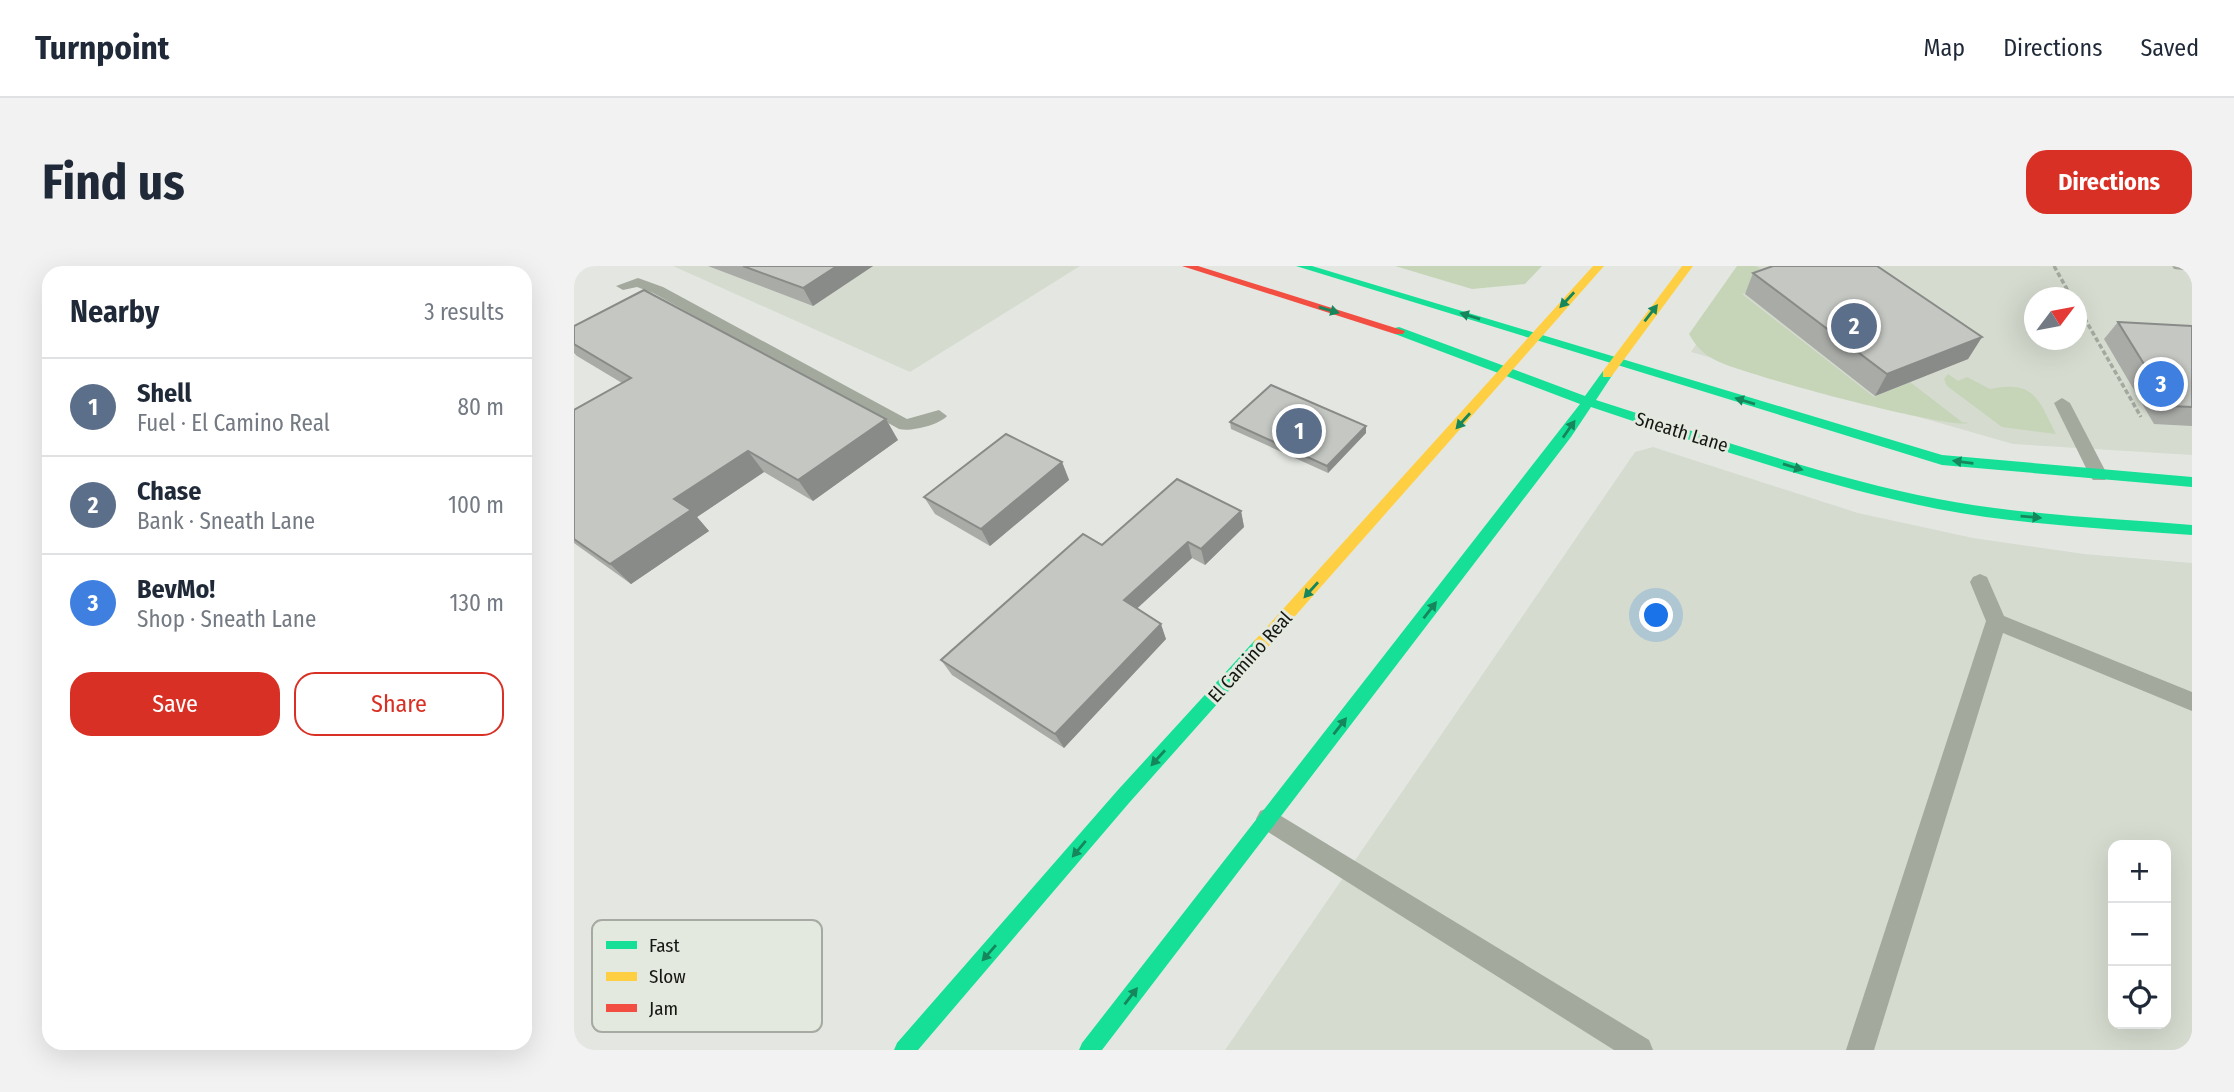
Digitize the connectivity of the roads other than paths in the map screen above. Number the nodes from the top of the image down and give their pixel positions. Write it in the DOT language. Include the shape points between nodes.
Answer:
graph roads {
  1 [pos="1187,266"];
  2 [pos="1301,266"];
  3 [pos="1599,266"];
  4 [pos="1688,266"];
  5 [pos="2179,266"];
  6 [pos="2192,267"];
  7 [pos="622,286"];
  8 [pos="1535,336"];
  9 [pos="1615,362"];
  10 [pos="1509,370"];
  11 [pos="1588,402"];
  12 [pos="2062,403"];
  13 [pos="939,416"];
  14 [pos="2099,476"];
  15 [pos="2192,482"];
  16 [pos="2192,530"];
  17 [pos="1979,582"];
  18 [pos="1996,621"];
  19 [pos="2192,702"];
  20 [pos="1268,819"];
  21 [pos="904,1050"];
  22 [pos="1089,1050"];
  23 [pos="1639,1050"];
  24 [pos="1860,1050"];
  1 -- 10 [label="main road, Sneath Lane, one-way" via="1377,323"];
  8 -- 2 [label="main road, one-way"];
  3 -- 8 [label="main road, El Camino Real, one-way"];
  9 -- 4 [label="main road, one-way"];
  5 -- 6 [label="lane"];
  7 -- 13 [label="lane" via="638,282 658,290 905,425"];
  8 -- 9 [label="main road"];
  8 -- 10 [label="main road, El Camino Real"];
  9 -- 11 [label="main road"];
  14 -- 9 [label="main road, one-way" via="1942,460"];
  10 -- 11 [label="main road, Sneath Lane"];
  10 -- 21 [label="main road, El Camino Real, one-way" via="1123,797"];
  11 -- 16 [label="main road, Sneath Lane, one-way" via="1816,474 1939,504"];
  20 -- 11 [label="main road, one-way"];
  12 -- 14 [label="lane"];
  14 -- 15 [label="main road"];
  17 -- 18 [label="lane"];
  18 -- 19 [label="lane"];
  18 -- 24 [label="lane"];
  22 -- 20 [label="main road, one-way"];
  20 -- 23 [label="lane"];
}
